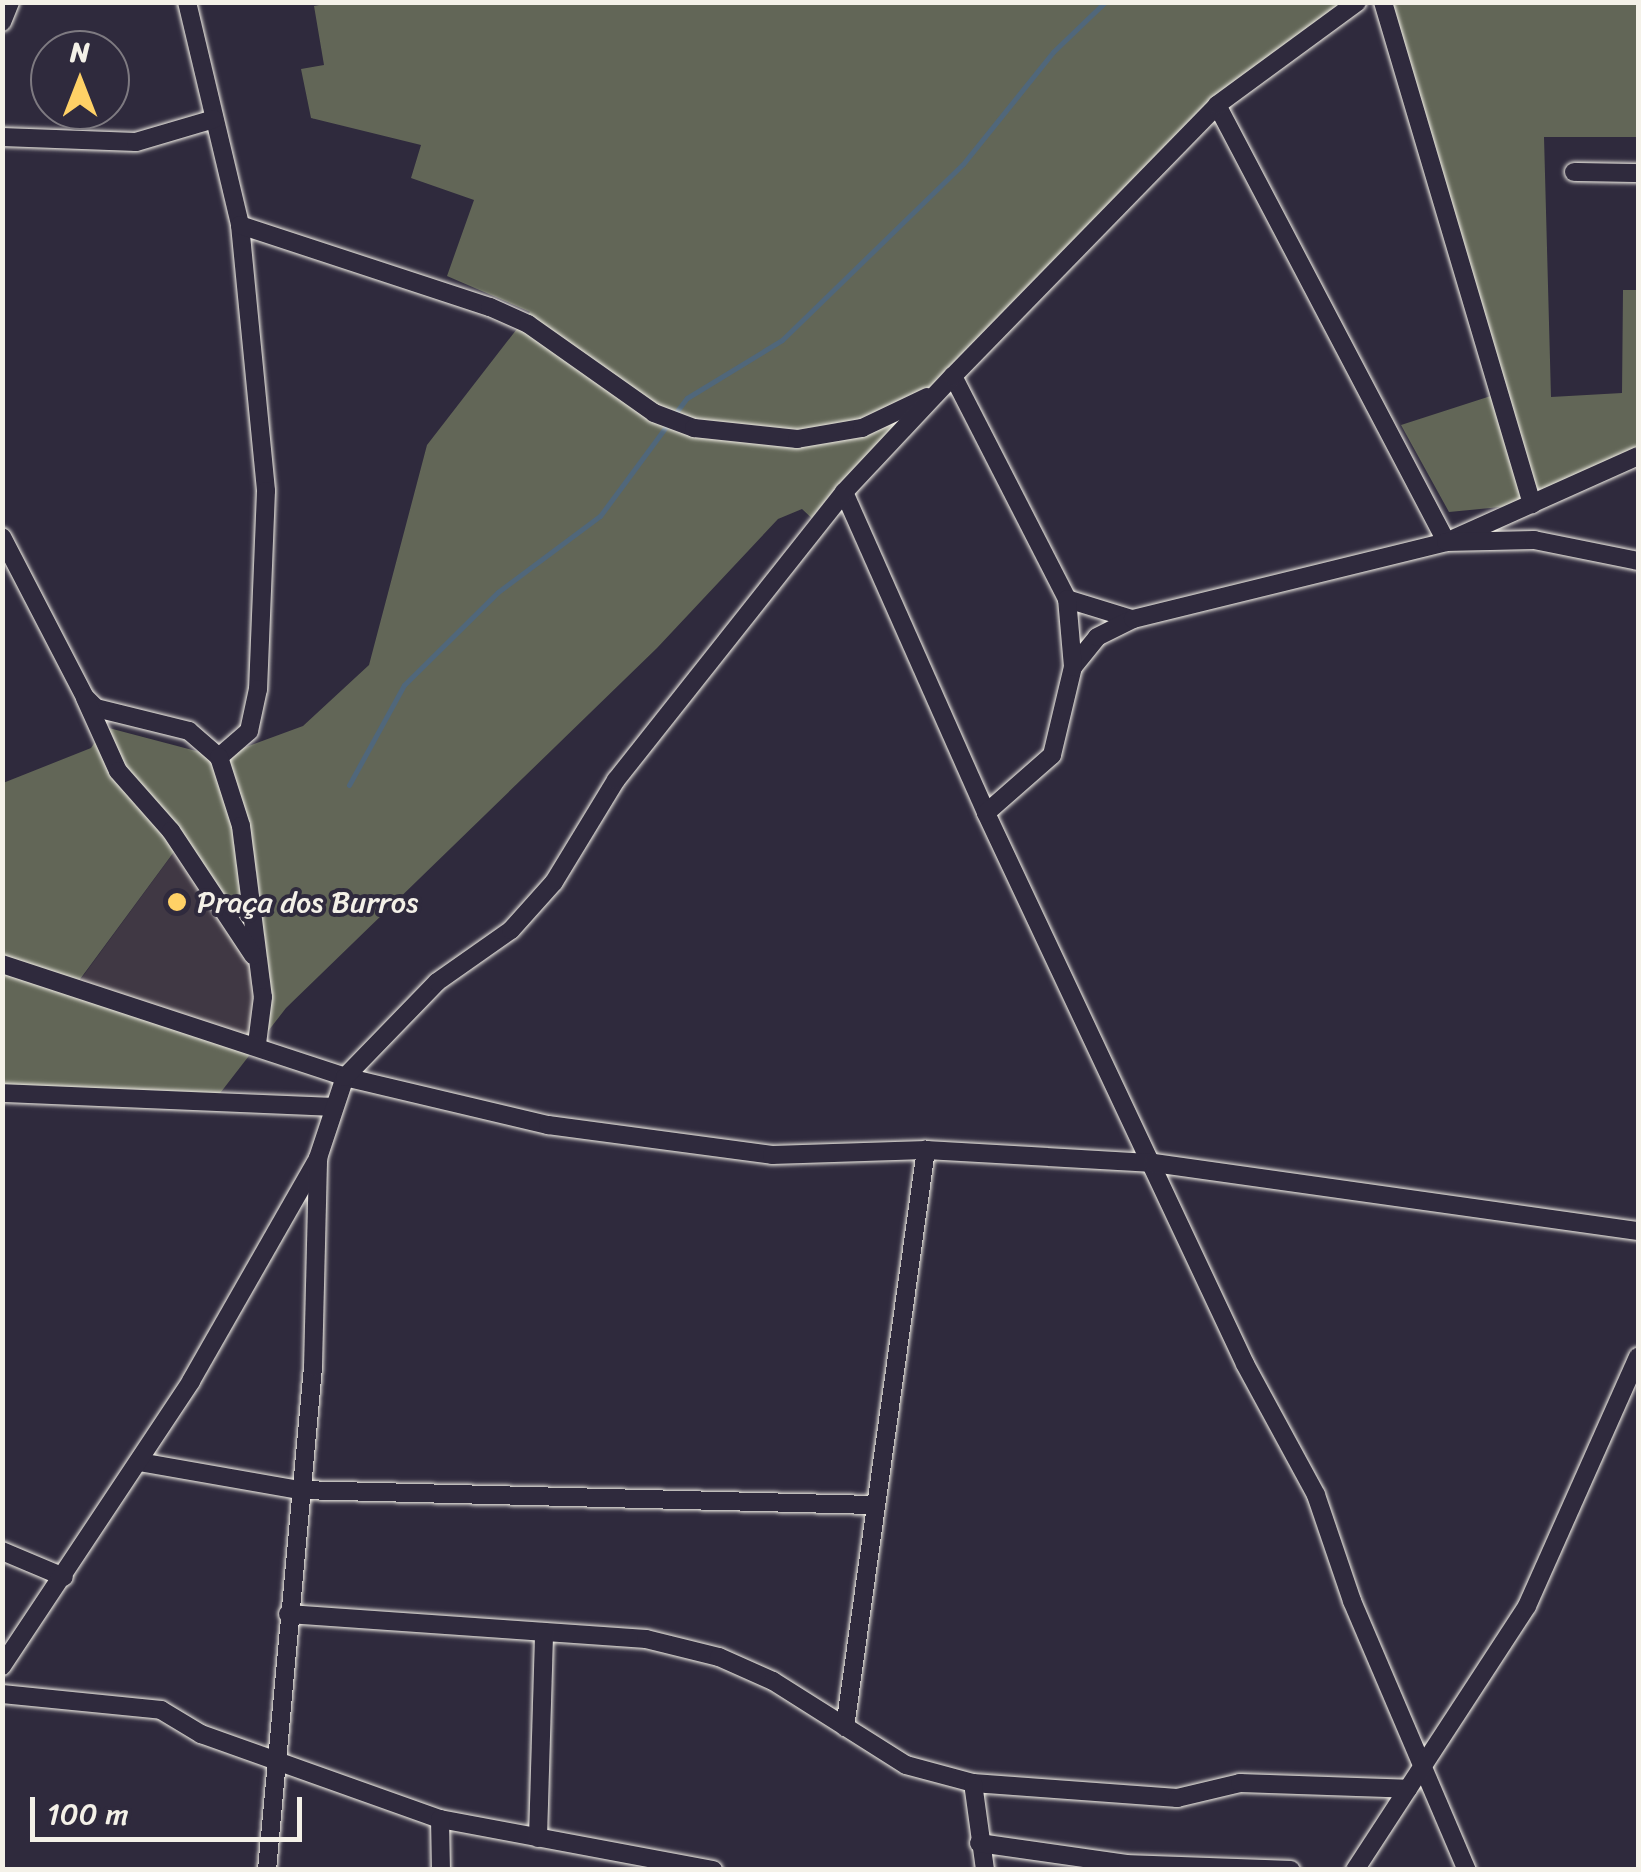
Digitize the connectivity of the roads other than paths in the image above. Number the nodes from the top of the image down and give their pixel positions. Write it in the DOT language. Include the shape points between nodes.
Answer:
graph roads {
  1 [pos="10,2"];
  2 [pos="187,2"];
  3 [pos="1357,2"];
  4 [pos="1383,2"];
  5 [pos="2,22"];
  6 [pos="1217,105"];
  7 [pos="214,120"];
  8 [pos="2,137"];
  9 [pos="1574,172"];
  10 [pos="1638,174"];
  11 [pos="240,225"];
  12 [pos="953,376"];
  13 [pos="939,392"];
  14 [pos="1638,456"];
  15 [pos="844,492"];
  16 [pos="1532,504"];
  17 [pos="2,537"];
  18 [pos="1446,542"];
  19 [pos="1638,561"];
  20 [pos="1067,599"];
  21 [pos="1132,619"];
  22 [pos="1073,667"];
  23 [pos="85,697"];
  24 [pos="219,758"];
  25 [pos="986,812"];
  26 [pos="256,960"];
  27 [pos="2,964"];
  28 [pos="257,1044"];
  29 [pos="345,1077"];
  30 [pos="2,1094"];
  31 [pos="332,1107"];
  32 [pos="926,1150"];
  33 [pos="318,1158"];
  34 [pos="1154,1163"];
  35 [pos="1638,1231"];
  36 [pos="1638,1358"];
  37 [pos="138,1462"];
  38 [pos="300,1490"];
  39 [pos="874,1505"];
  40 [pos="2,1551"];
  41 [pos="64,1578"];
  42 [pos="288,1614"];
  43 [pos="544,1632"];
  44 [pos="2,1666"];
  45 [pos="2,1694"];
  46 [pos="845,1726"];
  47 [pos="272,1758"];
  48 [pos="1424,1766"];
  49 [pos="973,1783"];
  50 [pos="1408,1789"];
  51 [pos="440,1819"];
  52 [pos="538,1838"];
  53 [pos="979,1842"];
  54 [pos="594,1850"];
  55 [pos="267,1870"];
  56 [pos="441,1870"];
  57 [pos="593,1870"];
  58 [pos="713,1870"];
  59 [pos="986,1870"];
  60 [pos="1290,1870"];
  61 [pos="1355,1870"];
  62 [pos="1468,1870"];
  1 -- 5 [label="street"];
  2 -- 7 [label="street"];
  3 -- 6 [label="street"];
  4 -- 16 [label="street"];
  6 -- 12 [label="street"];
  6 -- 18 [label="street"];
  7 -- 8 [label="street" via="136,142"];
  7 -- 11 [label="street"];
  9 -- 10 [label="street"];
  11 -- 13 [label="street" via="516,318 654,413 694,428 797,440 862,428"];
  11 -- 24 [label="street" via="264,473 264,580 250,731"];
  12 -- 13 [label="street"];
  12 -- 20 [label="street"];
  13 -- 15 [label="street"];
  14 -- 16 [label="street"];
  15 -- 25 [label="street"];
  15 -- 29 [label="street" via="616,780 554,882 511,930 437,982"];
  16 -- 18 [label="street"];
  17 -- 23 [label="street"];
  18 -- 19 [label="street" via="1534,540"];
  18 -- 21 [label="street"];
  20 -- 21 [label="street"];
  20 -- 22 [label="street"];
  21 -- 22 [label="street" via="1098,637"];
  22 -- 25 [label="street" via="1052,755"];
  23 -- 24 [label="street" via="96,708 189,731"];
  23 -- 26 [label="street" via="118,771 171,831"];
  24 -- 26 [label="street" via="241,826"];
  25 -- 34 [label="street"];
  26 -- 28 [label="street"];
  27 -- 28 [label="street"];
  28 -- 29 [label="street"];
  29 -- 31 [label="street"];
  29 -- 32 [label="street" via="548,1124 772,1155"];
  30 -- 31 [label="street"];
  31 -- 33 [label="street"];
  32 -- 34 [label="street"];
  32 -- 39 [label="street"];
  33 -- 37 [label="street"];
  33 -- 38 [label="street" via="314,1367"];
  34 -- 35 [label="street"];
  34 -- 48 [label="street" via="1246,1364 1316,1495"];
  36 -- 48 [label="street" via="1528,1606"];
  37 -- 38 [label="street"];
  37 -- 41 [label="street"];
  38 -- 39 [label="street"];
  38 -- 42 [label="street"];
  39 -- 46 [label="street"];
  40 -- 41 [label="street"];
  41 -- 44 [label="street"];
  42 -- 43 [label="street"];
  42 -- 47 [label="street"];
  43 -- 46 [label="street" via="646,1639 719,1657"];
  43 -- 52 [label="street"];
  45 -- 47 [label="street" via="162,1710 202,1734"];
  46 -- 49 [label="street" via="906,1765"];
  47 -- 51 [label="street"];
  47 -- 55 [label="street"];
  48 -- 50 [label="street"];
  48 -- 62 [label="street"];
  49 -- 50 [label="street" via="1177,1798 1240,1783"];
  49 -- 53 [label="street"];
  50 -- 61 [label="street"];
  51 -- 52 [label="street"];
  51 -- 56 [label="street"];
  52 -- 54 [label="street"];
  53 -- 59 [label="street"];
  53 -- 60 [label="street" via="1127,1864"];
  54 -- 57 [label="street"];
  54 -- 58 [label="street"];
}
